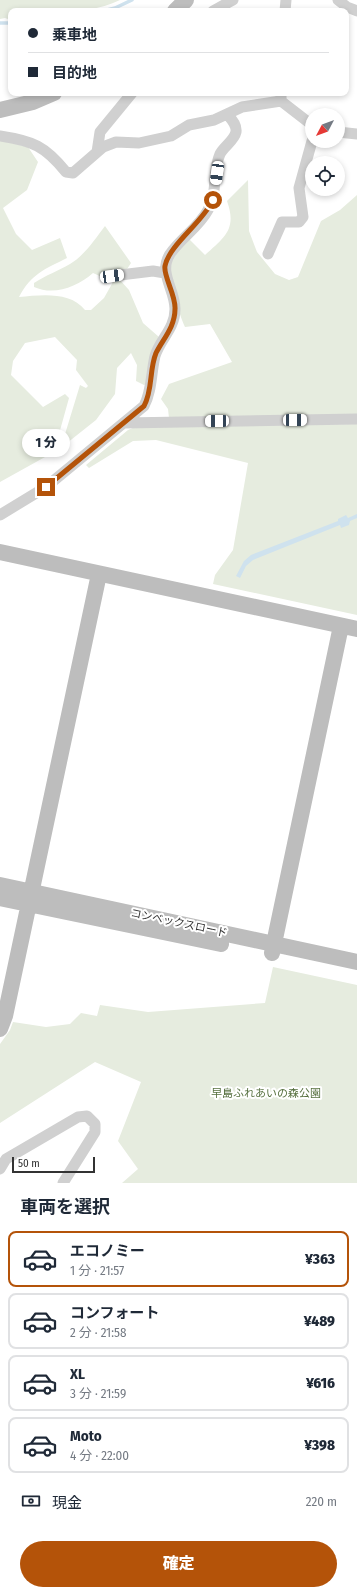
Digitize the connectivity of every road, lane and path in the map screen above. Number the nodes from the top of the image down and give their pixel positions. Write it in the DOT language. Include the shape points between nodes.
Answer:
graph roads {
  1 [pos="186,0"];
  2 [pos="233,0"];
  3 [pos="338,0"];
  4 [pos="178,8"];
  5 [pos="218,8"];
  6 [pos="357,11"];
  7 [pos="47,96"];
  8 [pos="130,96"];
  9 [pos="281,97"];
  10 [pos="0,110"];
  11 [pos="227,114"];
  12 [pos="305,119"];
  13 [pos="356,131"];
  14 [pos="345,132"];
  15 [pos="0,136"];
  16 [pos="310,148"];
  17 [pos="97,152"];
  18 [pos="268,254"];
  19 [pos="165,273"];
  20 [pos="112,276"];
  21 [pos="357,419"];
  22 [pos="124,423"];
  23 [pos="0,515"];
  24 [pos="0,552"];
  25 [pos="99,574"];
  26 [pos="341,626"];
  27 [pos="357,629"];
  28 [pos="0,885"];
  29 [pos="30,897"];
  30 [pos="0,898"];
  31 [pos="273,949"];
  32 [pos="357,962"];
  33 [pos="357,974"];
  34 [pos="0,1029"];
  35 [pos="0,1169"];
  36 [pos="63,1183"];
  1 -- 4 [label="street"];
  2 -- 5 [label="street"];
  3 -- 6 [label="street"];
  7 -- 10 [label="street"];
  8 -- 17 [label="street" via="100,132"];
  9 -- 11 [label="street" via="242,106"];
  9 -- 12 [label="street"];
  11 -- 17 [label="street" via="214,120 189,125 171,136 139,143 116,142"];
  11 -- 19 [label="street" via="235,124 236,131 219,159 213,200 208,212 170,254 165,265"];
  13 -- 14 [label="street"];
  15 -- 17 [label="street" via="24,140 39,146 66,172 73,173"];
  16 -- 18 [label="street" via="299,188 303,217 299,222 282,222"];
  19 -- 20 [label="street" via="154,271"];
  19 -- 22 [label="street" via="174,296 176,310 173,325 156,354 148,399 144,406"];
  21 -- 22 [label="street"];
  22 -- 23 [label="street" via="46,487"];
  24 -- 25 [label="street"];
  25 -- 26 [label="street"];
  25 -- 29 [label="street"];
  26 -- 27 [label="street"];
  26 -- 31 [label="street"];
  28 -- 29 [label="street, コンベックスロード"];
  29 -- 30 [label="street, コンベックスロード"];
  29 -- 31 [label="street, コンベックスロード"];
  29 -- 34 [label="street"];
  31 -- 32 [label="street, コンベックスロード"];
  31 -- 33 [label="street, コンベックスロード"];
  35 -- 36 [label="street" via="6,1159 78,1117 88,1116 95,1124 95,1132"];
}
